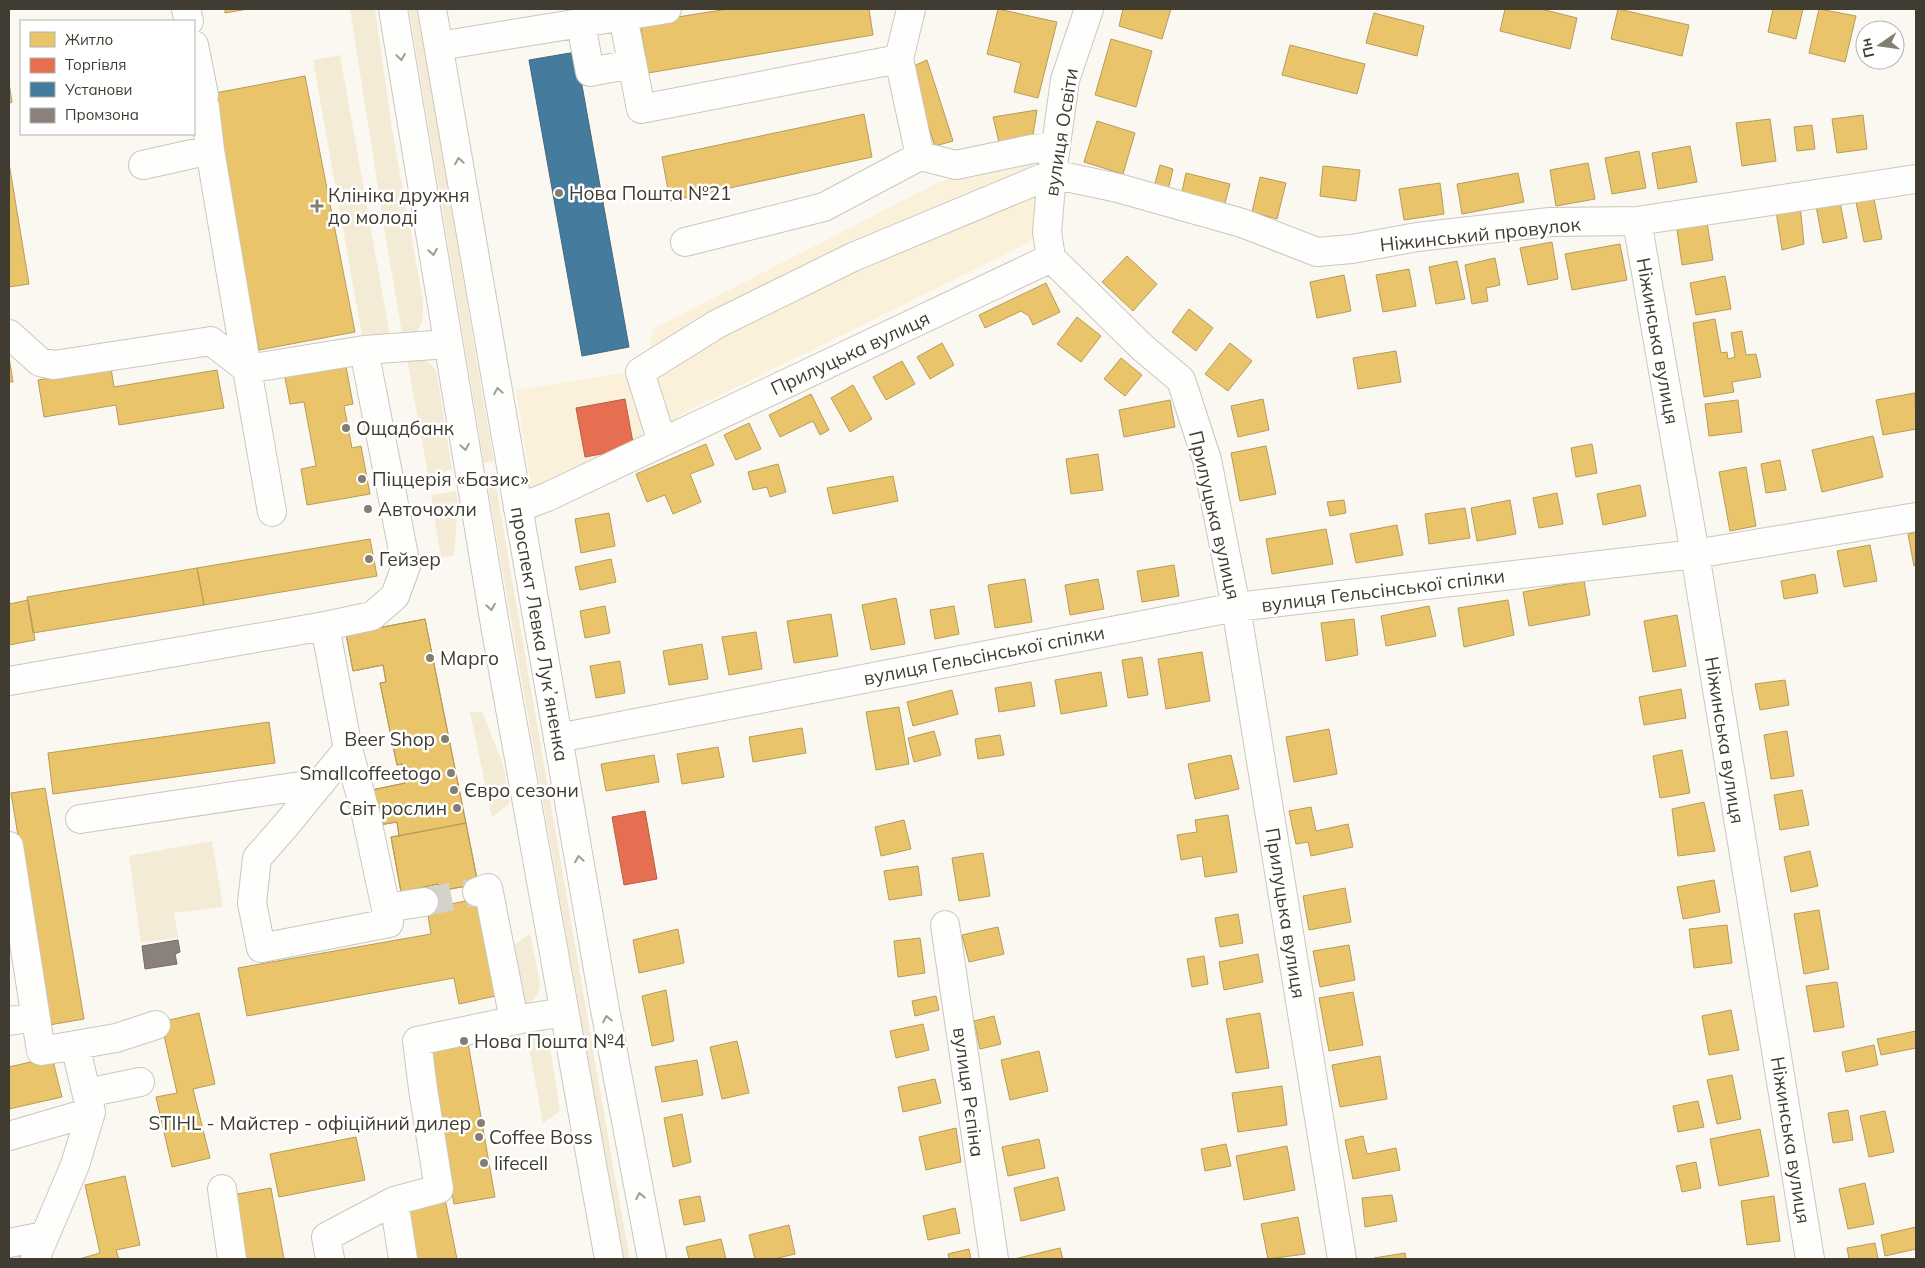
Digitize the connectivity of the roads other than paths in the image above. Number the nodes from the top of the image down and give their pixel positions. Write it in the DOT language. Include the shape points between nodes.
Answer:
graph roads {
  1 [pos="393,9"];
  2 [pos="432,9"];
  3 [pos="667,9"];
  4 [pos="911,9"];
  5 [pos="1089,9"];
  6 [pos="623,16"];
  7 [pos="581,24"];
  8 [pos="439,46"];
  9 [pos="195,50"];
  10 [pos="899,59"];
  11 [pos="632,64"];
  12 [pos="1056,147"];
  13 [pos="210,150"];
  14 [pos="920,156"];
  15 [pos="143,165"];
  16 [pos="1052,174"];
  17 [pos="1916,179"];
  18 [pos="1637,221"];
  19 [pos="685,242"];
  20 [pos="1051,258"];
  21 [pos="9,334"];
  22 [pos="448,344"];
  23 [pos="364,350"];
  24 [pos="247,369"];
  25 [pos="662,442"];
  26 [pos="518,508"];
  27 [pos="272,512"];
  28 [pos="1916,517"];
  29 [pos="1695,554"];
  30 [pos="1236,607"];
  31 [pos="324,626"];
  32 [pos="9,681"];
  33 [pos="558,738"];
  34 [pos="348,749"];
  35 [pos="321,783"];
  36 [pos="80,819"];
  37 [pos="9,846"];
  38 [pos="477,892"];
  39 [pos="424,902"];
  40 [pos="386,908"];
  41 [pos="945,925"];
  42 [pos="564,1012"];
  43 [pos="36,1017"];
  44 [pos="514,1020"];
  45 [pos="9,1021"];
  46 [pos="156,1026"];
  47 [pos="74,1045"];
  48 [pos="140,1082"];
  49 [pos="89,1103"];
  50 [pos="9,1136"];
  51 [pos="222,1189"];
  52 [pos="394,1201"];
  53 [pos="9,1243"];
  54 [pos="40,1248"];
  55 [pos="232,1259"];
  56 [pos="330,1259"];
  57 [pos="403,1259"];
  58 [pos="609,1259"];
  59 [pos="652,1259"];
  60 [pos="994,1259"];
  61 [pos="1342,1259"];
  62 [pos="1810,1259"];
  1 -- 22 [label="street, one-way"];
  2 -- 8 [label="street, проспект Левка Лукʼяненка"];
  3 -- 6 [label="street"];
  4 -- 10 [label="street"];
  5 -- 12 [label="street, вулиця Освіти" via="1065,80"];
  6 -- 7 [label="street"];
  6 -- 11 [label="street"];
  7 -- 8 [label="street"];
  7 -- 11 [label="street" via="590,72"];
  26 -- 8 [label="street, проспект Левка Лукʼяненка, one-way"];
  9 -- 13 [label="street"];
  10 -- 11 [label="street" via="641,109"];
  10 -- 14 [label="street"];
  12 -- 14 [label="street" via="956,165"];
  12 -- 16 [label="street, вулиця Освіти"];
  13 -- 15 [label="street"];
  13 -- 24 [label="street"];
  14 -- 19 [label="street" via="824,207"];
  16 -- 18 [label="street, Ніжинський провулок" via="1242,223 1317,252 1550,222"];
  16 -- 20 [label="street, вулиця Освіти" via="1046,232"];
  16 -- 25 [label="street" via="853,257 717,324 640,372"];
  17 -- 18 [label="street, Ніжинський провулок"];
  18 -- 29 [label="street, Ніжинська вулиця"];
  20 -- 25 [label="street, Прилуцька вулиця"];
  20 -- 30 [label="street, Прилуцька вулиця" via="1143,348 1181,380 1207,460"];
  21 -- 24 [label="street" via="40,362 54,365 211,341"];
  22 -- 23 [label="street"];
  22 -- 42 [label="street, one-way" via="494,625"];
  23 -- 24 [label="street"];
  23 -- 31 [label="street" via="406,566 395,596 372,616"];
  24 -- 27 [label="street"];
  25 -- 26 [label="street, Прилуцька вулиця"];
  26 -- 33 [label="street, проспект Левка Лукʼяненка"];
  28 -- 29 [label="street, вулиця Гельсінської спілки"];
  29 -- 30 [label="street, вулиця Гельсінської спілки"];
  29 -- 62 [label="street, Ніжинська вулиця"];
  30 -- 33 [label="street, вулиця Гельсінської спілки"];
  30 -- 61 [label="street, Прилуцька вулиця"];
  31 -- 32 [label="street"];
  31 -- 34 [label="street"];
  59 -- 33 [label="street, проспект Левка Лукʼяненка, one-way"];
  34 -- 35 [label="street"];
  34 -- 40 [label="street"];
  35 -- 36 [label="street"];
  35 -- 40 [label="street" via="257,858 252,903 261,948 389,923"];
  37 -- 43 [label="street"];
  38 -- 44 [label="street" via="488,888"];
  39 -- 40 [label="street"];
  41 -- 60 [label="street, вулиця Рєпіна"];
  42 -- 44 [label="street"];
  42 -- 58 [label="street"];
  43 -- 45 [label="street"];
  43 -- 47 [label="street" via="41,1052"];
  44 -- 52 [label="street" via="418,1041 439,1189"];
  46 -- 47 [label="street" via="116,1038"];
  47 -- 49 [label="street"];
  48 -- 49 [label="street"];
  49 -- 50 [label="street"];
  49 -- 54 [label="street" via="75,1165"];
  51 -- 55 [label="street"];
  52 -- 56 [label="street" via="326,1237"];
  52 -- 57 [label="street"];
  53 -- 54 [label="street"];
}
